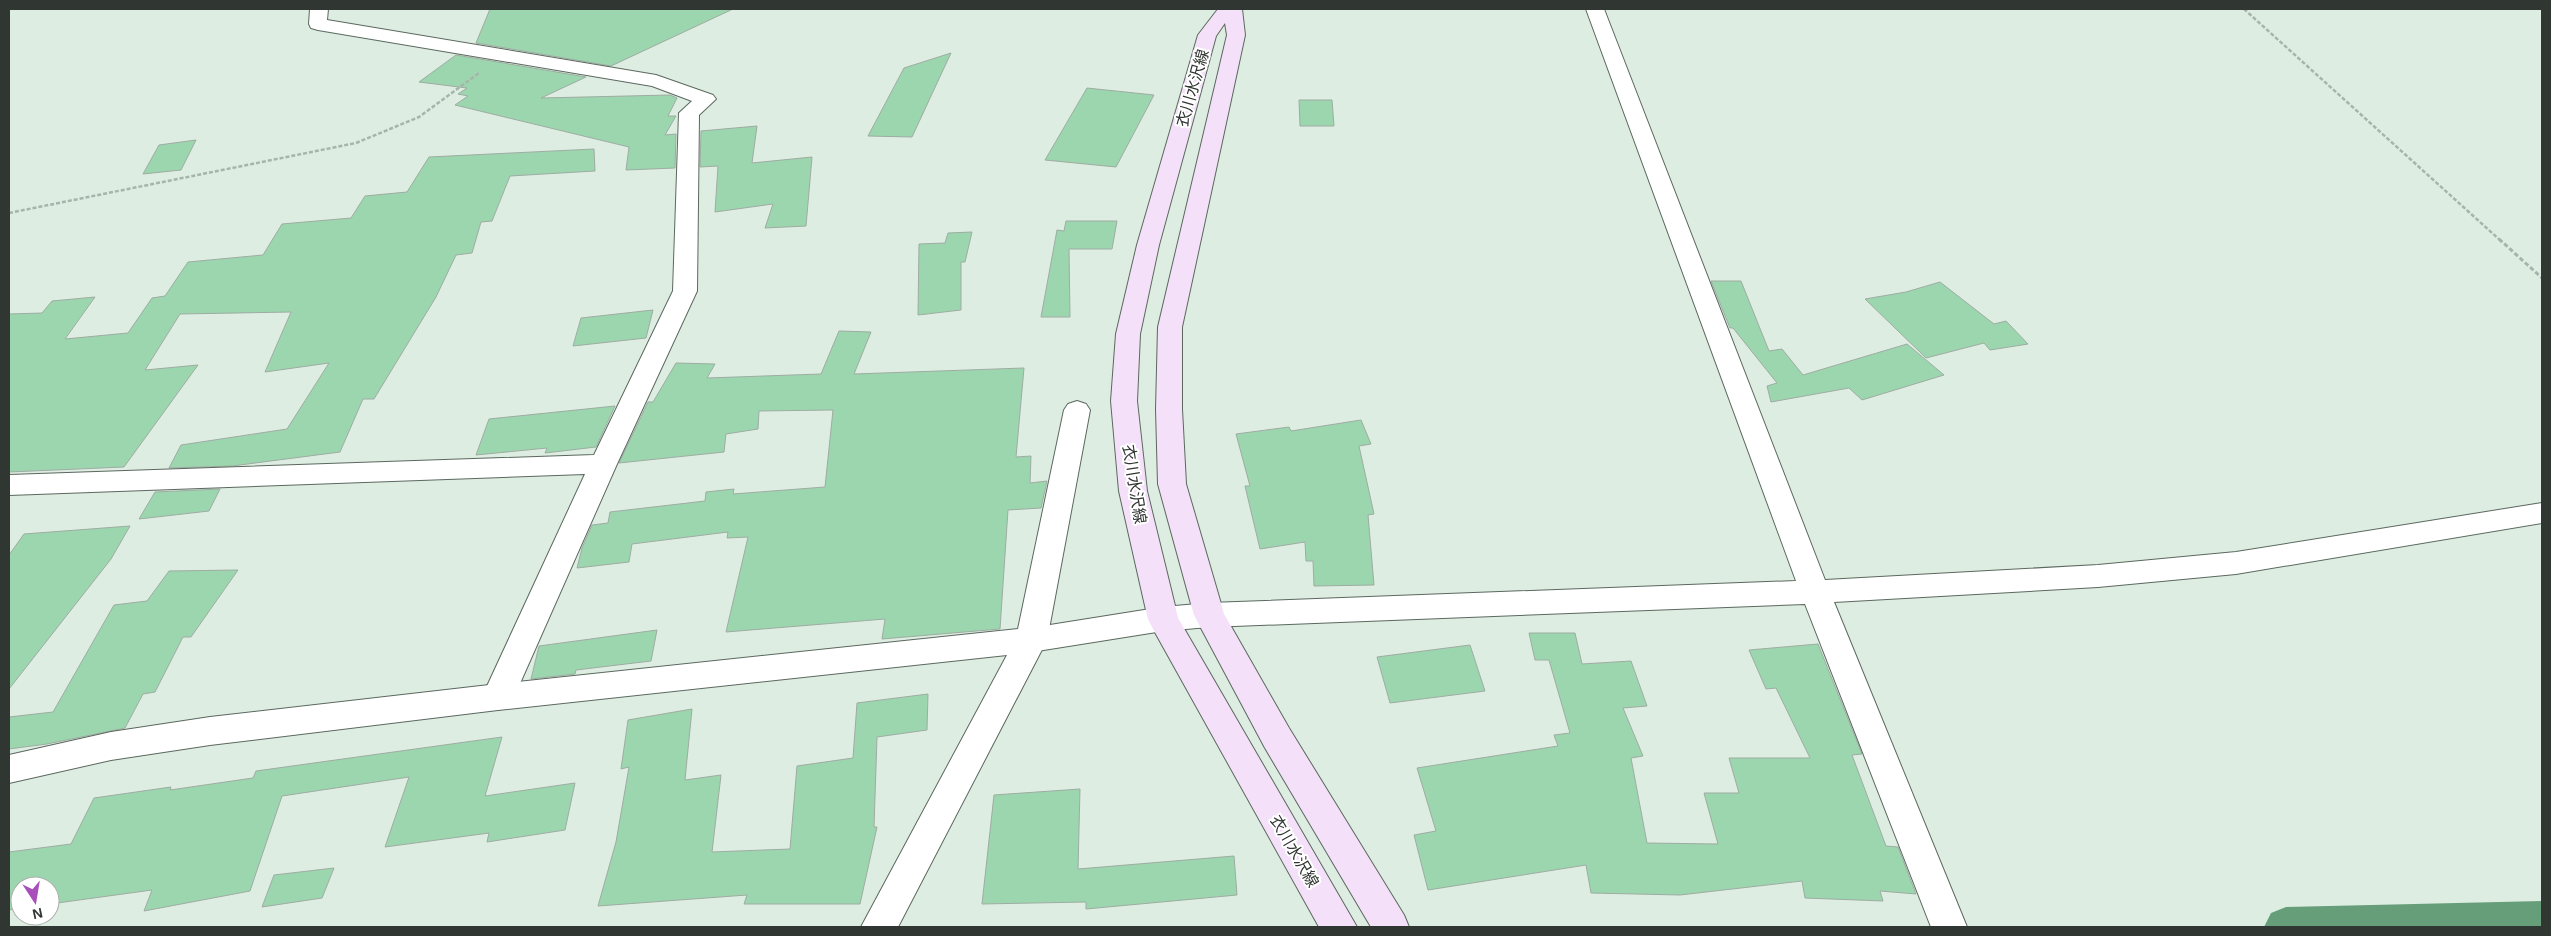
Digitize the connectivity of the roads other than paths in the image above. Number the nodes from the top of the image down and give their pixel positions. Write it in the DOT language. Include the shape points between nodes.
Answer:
graph roads {
  1 [pos="319,9"];
  2 [pos="1227,9"];
  3 [pos="1234,9"];
  4 [pos="1595,9"];
  5 [pos="1077,410"];
  6 [pos="603,464"];
  7 [pos="9,485"];
  8 [pos="2542,513"];
  9 [pos="1815,592"];
  10 [pos="1209,615"];
  11 [pos="1163,619"];
  12 [pos="1031,640"];
  13 [pos="498,697"];
  14 [pos="9,769"];
  15 [pos="1945,918"];
  16 [pos="881,923"];
  17 [pos="1339,927"];
  18 [pos="1391,927"];
  1 -- 6 [label="street" via="318,24 656,81 706,99 689,114 685,291"];
  2 -- 11 [label="main road, 衣川水沢線" via="1208,35 1148,245 1128,334 1124,401 1133,491"];
  3 -- 10 [label="main road, 衣川水沢線" via="1236,35 1170,327 1172,484"];
  4 -- 9 [label="street"];
  5 -- 12 [label="street"];
  6 -- 7 [label="street"];
  6 -- 13 [label="street"];
  8 -- 9 [label="street" via="2236,563 2098,576"];
  9 -- 10 [label="street"];
  9 -- 15 [label="street"];
  10 -- 11 [label="street"];
  10 -- 18 [label="main road, 衣川水沢線" via="1277,738"];
  11 -- 12 [label="street"];
  11 -- 17 [label="main road, 衣川水沢線"];
  12 -- 13 [label="street"];
  12 -- 16 [label="street"];
  13 -- 14 [label="street" via="210,731 111,746"];
}
